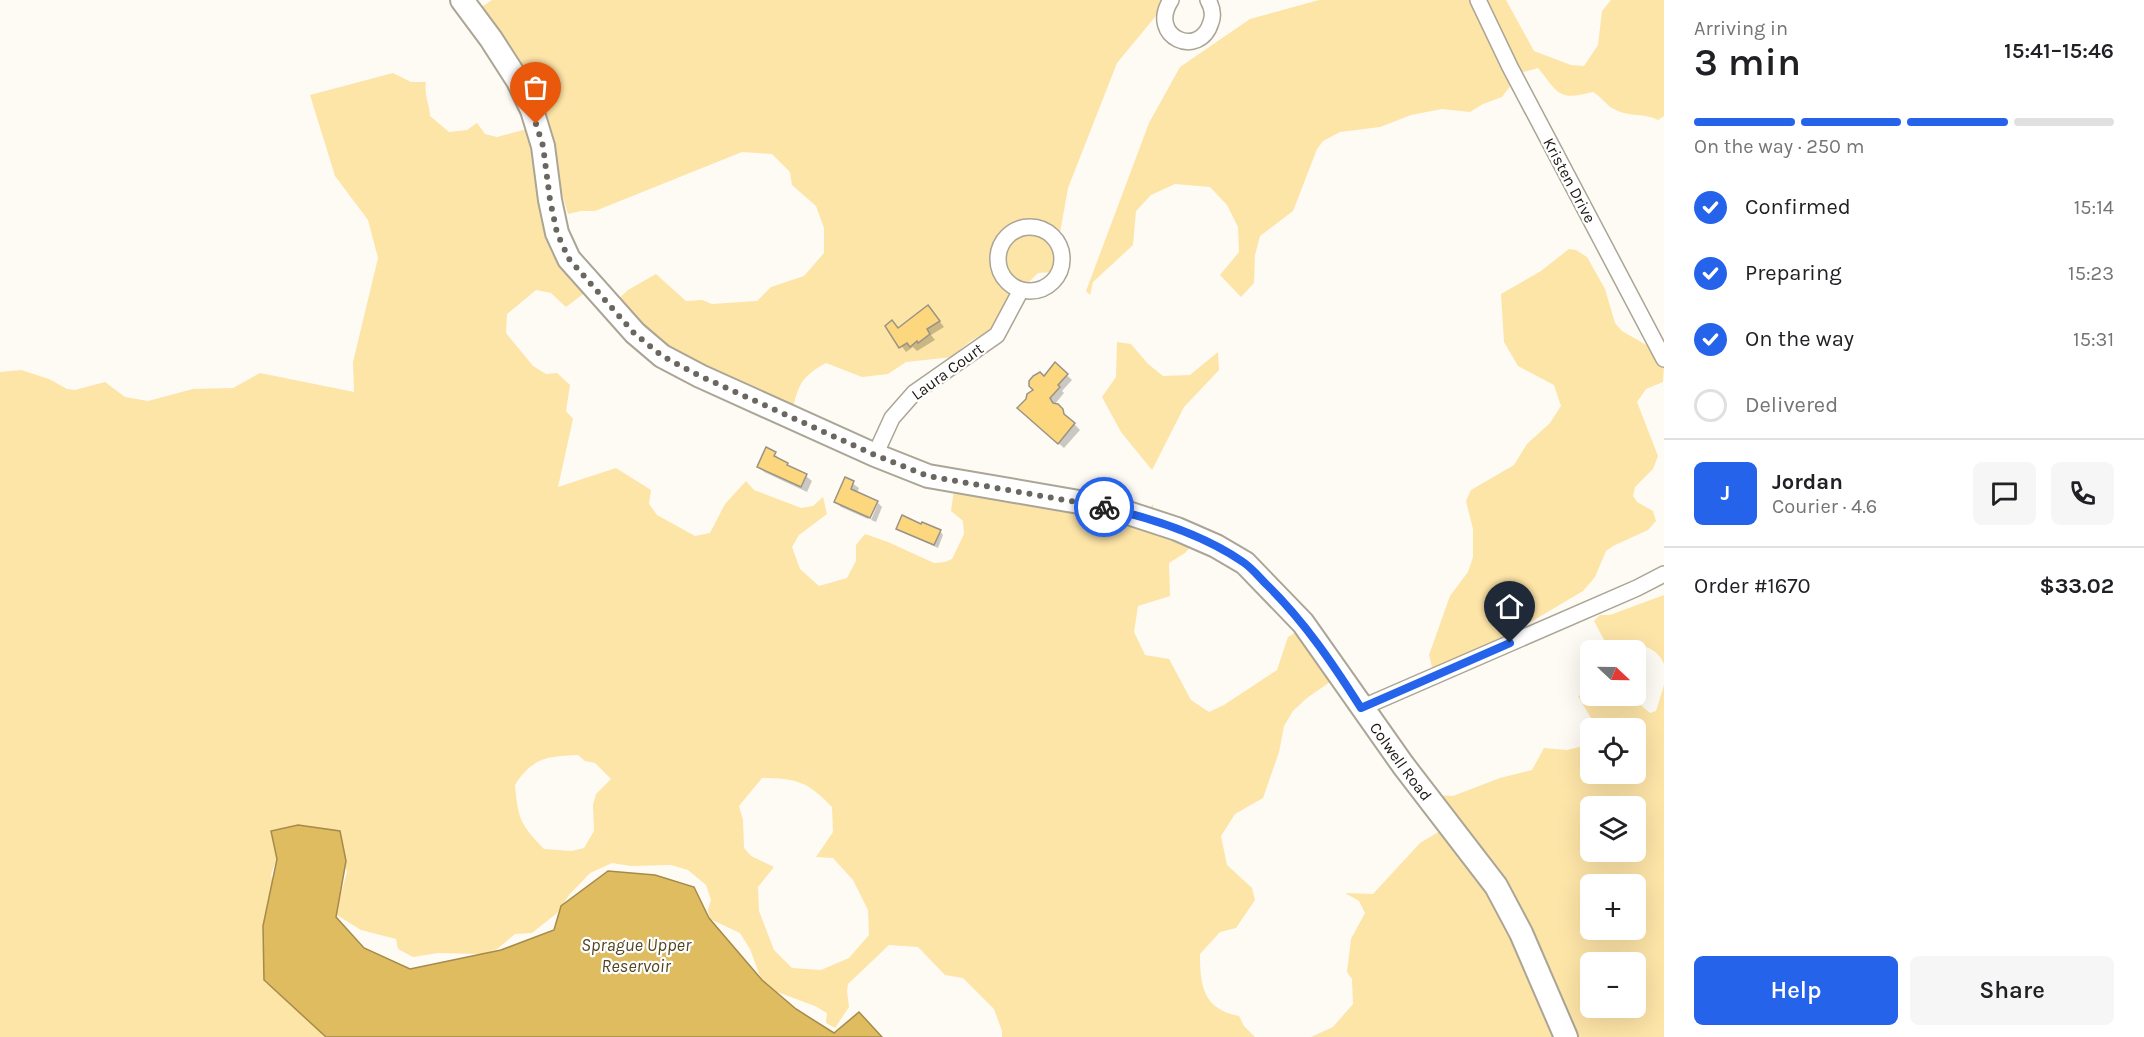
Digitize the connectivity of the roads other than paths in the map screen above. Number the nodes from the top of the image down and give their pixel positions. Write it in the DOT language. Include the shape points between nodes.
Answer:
graph roads {
  1 [pos="462,0"];
  2 [pos="1171,0"];
  3 [pos="1208,0"];
  4 [pos="1478,0"];
  5 [pos="1021,290"];
  6 [pos="1664,359"];
  7 [pos="875,455"];
  8 [pos="1664,574"];
  9 [pos="1361,708"];
  10 [pos="1566,1037"];
  1 -- 7 [label="street, Colwell Road" via="491,39 527,100 543,146 557,233 569,259 598,294 662,356"];
  2 -- 3 [label="street" via="1165,9 1167,29 1182,41 1192,42 1209,31 1213,17"];
  4 -- 6 [label="street, Kristen Drive"];
  5 -- 5 [label="street" via="1041,289 1050,284 1061,267 1062,257 1055,239 1037,227 1016,230 1000,246 998,267 1003,278"];
  5 -- 7 [label="street, Laura Court" via="997,335 914,393 892,418"];
  7 -- 9 [label="street, Colwell Road" via="928,476 1125,512 1216,546 1245,563 1303,623"];
  8 -- 9 [label="street"];
  9 -- 10 [label="street, Colwell Road" via="1496,886"];
}
